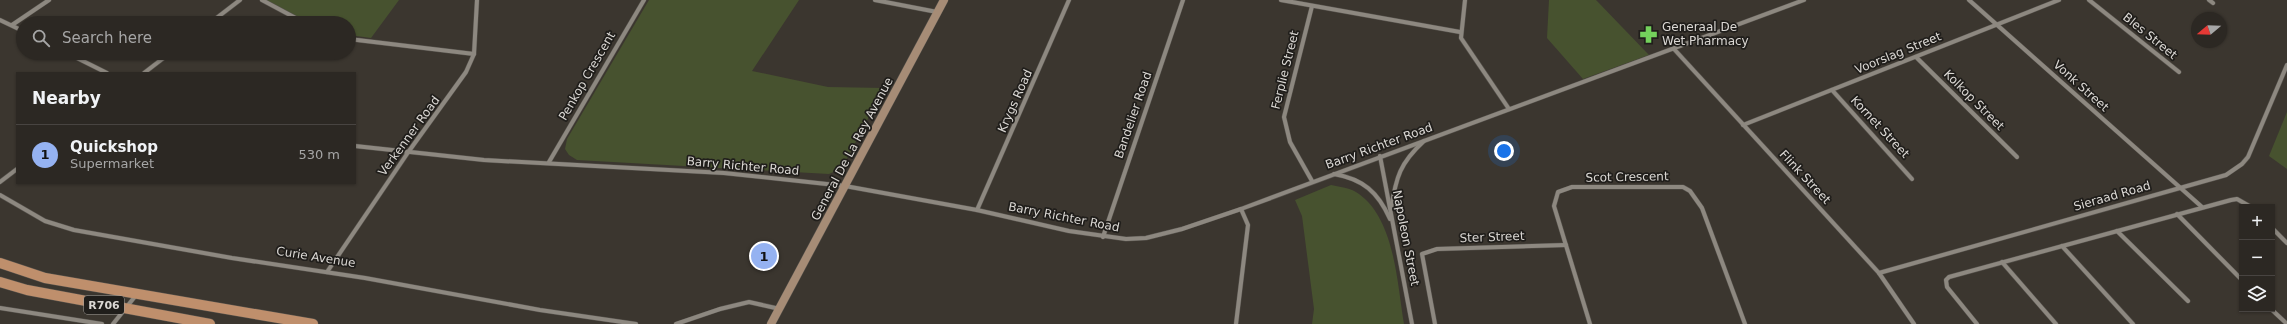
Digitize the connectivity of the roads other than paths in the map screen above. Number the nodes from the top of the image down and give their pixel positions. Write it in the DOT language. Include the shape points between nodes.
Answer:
graph roads {
  1 [pos="49,0"];
  2 [pos="240,0"];
  3 [pos="262,0"];
  4 [pos="477,0"];
  5 [pos="644,0"];
  6 [pos="876,0"];
  7 [pos="944,0"];
  8 [pos="1069,0"];
  9 [pos="1183,0"];
  10 [pos="1281,0"];
  11 [pos="1465,0"];
  12 [pos="1802,0"];
  13 [pos="1969,0"];
  14 [pos="2060,0"];
  15 [pos="2089,0"];
  16 [pos="2209,0"];
  17 [pos="2213,3"];
  18 [pos="1312,6"];
  19 [pos="938,12"];
  20 [pos="25,16"];
  21 [pos="219,16"];
  22 [pos="292,16"];
  23 [pos="0,20"];
  24 [pos="16,22"];
  25 [pos="12,25"];
  26 [pos="1997,25"];
  27 [pos="16,27"];
  28 [pos="1460,32"];
  29 [pos="356,40"];
  30 [pos="1674,49"];
  31 [pos="474,54"];
  32 [pos="1916,57"];
  33 [pos="81,60"];
  34 [pos="161,60"];
  35 [pos="2287,65"];
  36 [pos="105,72"];
  37 [pos="145,72"];
  38 [pos="2179,72"];
  39 [pos="1832,90"];
  40 [pos="1509,109"];
  41 [pos="1743,125"];
  42 [pos="1426,139"];
  43 [pos="356,146"];
  44 [pos="408,151"];
  45 [pos="1380,156"];
  46 [pos="2017,157"];
  47 [pos="549,162"];
  48 [pos="16,170"];
  49 [pos="1333,174"];
  50 [pos="1912,179"];
  51 [pos="1312,181"];
  52 [pos="0,182"];
  53 [pos="845,186"];
  54 [pos="2180,187"];
  55 [pos="0,195"];
  56 [pos="2246,204"];
  57 [pos="2202,208"];
  58 [pos="1241,209"];
  59 [pos="977,210"];
  60 [pos="1391,214"];
  61 [pos="2177,214"];
  62 [pos="1394,231"];
  63 [pos="2117,231"];
  64 [pos="2275,231"];
  65 [pos="1103,237"];
  66 [pos="2287,243"];
  67 [pos="1566,245"];
  68 [pos="2062,246"];
  69 [pos="1422,257"];
  70 [pos="0,262"];
  71 [pos="2002,262"];
  72 [pos="327,272"];
  73 [pos="1879,273"];
  74 [pos="2239,277"];
  75 [pos="0,282"];
  76 [pos="138,294"];
  77 [pos="2188,301"];
  78 [pos="0,308"];
  79 [pos="125,309"];
  80 [pos="781,309"];
  81 [pos="2274,312"];
  82 [pos="2286,323"];
  83 [pos="102,324"];
  84 [pos="113,324"];
  85 [pos="210,324"];
  86 [pos="313,324"];
  87 [pos="636,324"];
  88 [pos="676,324"];
  89 [pos="771,324"];
  90 [pos="776,324"];
  91 [pos="1236,324"];
  92 [pos="1412,324"];
  93 [pos="1435,324"];
  94 [pos="1590,324"];
  95 [pos="1745,324"];
  96 [pos="1914,324"];
  97 [pos="1977,324"];
  98 [pos="2056,324"];
  99 [pos="2133,324"];
  1 -- 20 [label="street"];
  2 -- 21 [label="street"];
  3 -- 22 [label="street"];
  4 -- 31 [label="street, Verkenner Road"];
  5 -- 47 [label="street, Penkop Crescent"];
  6 -- 19 [label="street"];
  7 -- 19 [label="street, General De La Rey Avenue"];
  8 -- 59 [label="street, Krygs Road"];
  9 -- 65 [label="street, Bandelier Road"];
  10 -- 18 [label="street"];
  11 -- 28 [label="street"];
  12 -- 30 [label="street, Barry Richter Road"];
  13 -- 26 [label="street, Vonk Street"];
  14 -- 26 [label="street, Voorslag Street"];
  15 -- 38 [label="street, Bles Street"];
  16 -- 17 [label="street"];
  18 -- 28 [label="street"];
  18 -- 51 [label="street, Ferplie Street" via="1283,124"];
  19 -- 53 [label="street, General De La Rey Avenue"];
  23 -- 25 [label="street"];
  24 -- 25 [label="street"];
  25 -- 27 [label="street"];
  26 -- 32 [label="street, Voorslag Street"];
  26 -- 54 [label="street, Vonk Street"];
  28 -- 40 [label="street" via="1463,43"];
  29 -- 31 [label="street"];
  30 -- 40 [label="street, Barry Richter Road"];
  30 -- 41 [label="street, Flink Street"];
  31 -- 44 [label="street, Verkenner Road" via="457,88"];
  32 -- 39 [label="street, Voorslag Street"];
  32 -- 46 [label="street, Kolkop Street"];
  33 -- 36 [label="street"];
  34 -- 37 [label="street"];
  35 -- 54 [label="street, Sieraad Road" via="2261,129 2241,167 2228,176"];
  39 -- 41 [label="street, Voorslag Street"];
  39 -- 50 [label="street, Kornet Street"];
  40 -- 42 [label="street, Barry Richter Road"];
  41 -- 73 [label="street, Flink Street"];
  42 -- 45 [label="street, Barry Richter Road"];
  42 -- 60 [label="street" via="1408,155 1397,173"];
  43 -- 44 [label="street, Barry Richter Road"];
  44 -- 47 [label="street, Barry Richter Road" via="484,160"];
  44 -- 72 [label="street, Verkenner Road"];
  45 -- 49 [label="street, Barry Richter Road"];
  45 -- 60 [label="street, Napoleon Street"];
  47 -- 53 [label="street, Barry Richter Road" via="724,173"];
  48 -- 52 [label="street"];
  49 -- 51 [label="street, Barry Richter Road"];
  49 -- 62 [label="street" via="1353,176 1367,185 1386,211"];
  51 -- 58 [label="street, Barry Richter Road"];
  53 -- 59 [label="street, Barry Richter Road"];
  53 -- 80 [label="street, General De La Rey Avenue"];
  54 -- 57 [label="street, Vonk Street"];
  54 -- 73 [label="street, Sieraad Road"];
  55 -- 72 [label="street, Curie Avenue" via="45,221 74,230"];
  56 -- 57 [label="street" via="2237,199"];
  57 -- 61 [label="street"];
  58 -- 65 [label="street, Barry Richter Road" via="1157,235 1126,239"];
  58 -- 91 [label="street" via="1248,225"];
  59 -- 65 [label="street, Barry Richter Road"];
  60 -- 62 [label="street, Napoleon Street"];
  61 -- 63 [label="street"];
  61 -- 74 [label="street"];
  62 -- 92 [label="street, Napoleon Street"];
  63 -- 68 [label="street"];
  63 -- 77 [label="street"];
  64 -- 66 [label="street"];
  67 -- 69 [label="street, Ster Street" via="1437,249 1422,254"];
  67 -- 94 [label="street, Scot Crescent"];
  67 -- 95 [label="street, Scot Crescent" via="1554,206 1554,198 1564,189 1683,187 1690,191 1702,208"];
  68 -- 71 [label="street"];
  68 -- 99 [label="street"];
  69 -- 93 [label="street, Napoleon Street"];
  70 -- 76 [label="main road, R706" via="45,278"];
  71 -- 97 [label="street" via="1946,280 1950,291"];
  71 -- 98 [label="street"];
  72 -- 87 [label="street, Curie Avenue"];
  73 -- 96 [label="street, Flink Street"];
  75 -- 79 [label="main road, R706" via="27,290"];
  76 -- 79 [label="street"];
  76 -- 86 [label="main road, R706"];
  78 -- 83 [label="street"];
  79 -- 84 [label="street"];
  79 -- 85 [label="main road, R706"];
  80 -- 88 [label="street" via="749,302"];
  80 -- 89 [label="street, General De La Rey Avenue"];
  80 -- 90 [label="street, General De La Rey Avenue"];
  81 -- 82 [label="street"];
}
